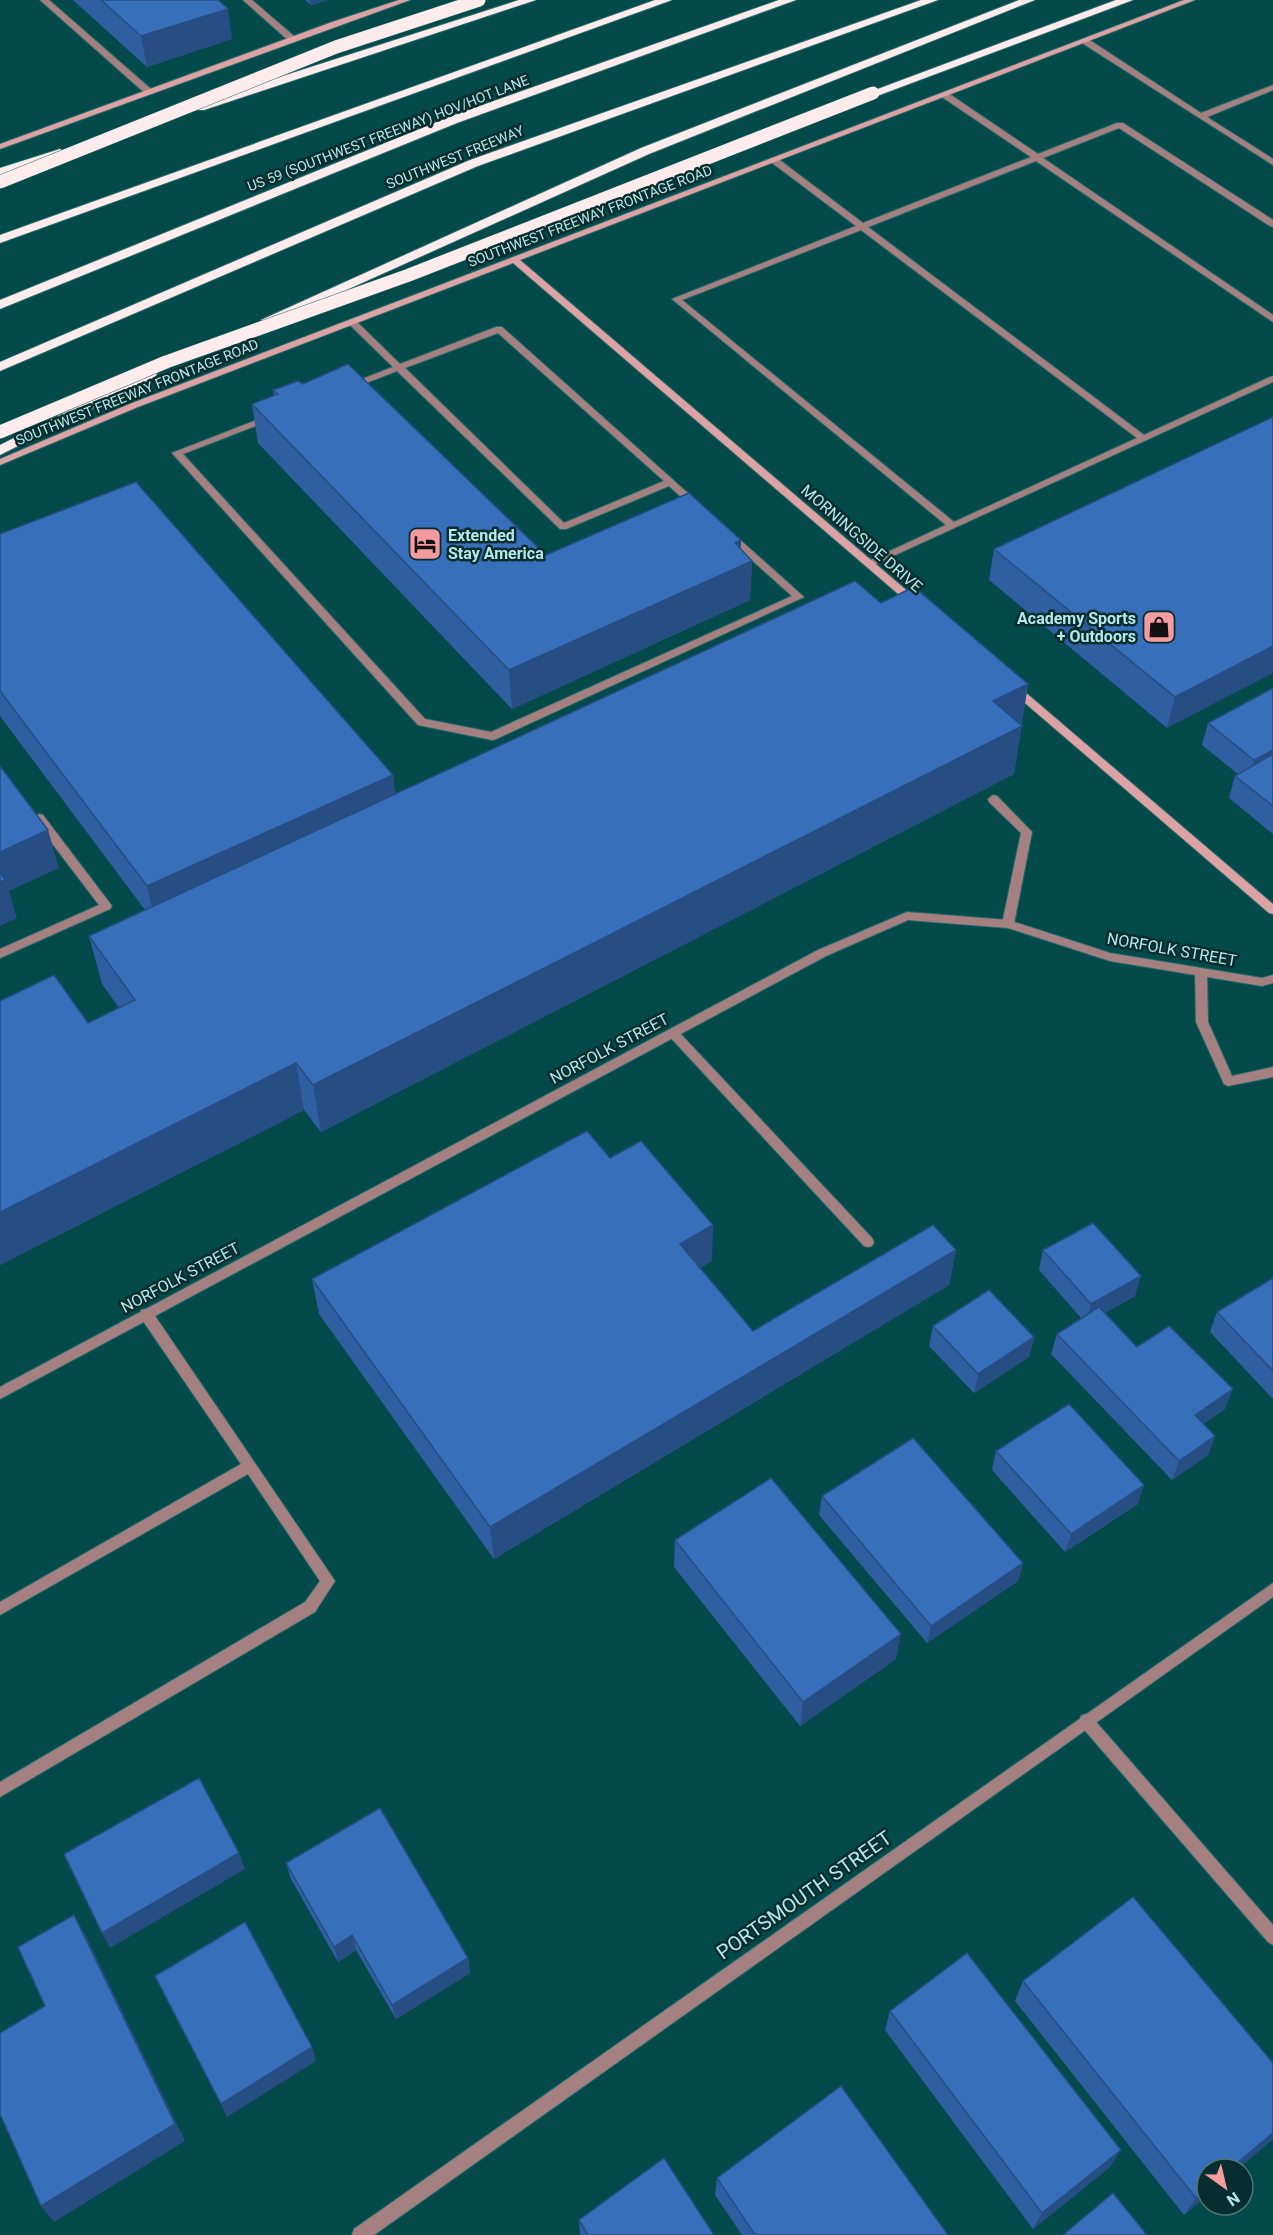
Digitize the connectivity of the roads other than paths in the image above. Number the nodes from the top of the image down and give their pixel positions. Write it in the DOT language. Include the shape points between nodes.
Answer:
graph roads {
  1 [pos="44,0"];
  2 [pos="247,0"];
  3 [pos="406,0"];
  4 [pos="478,0"];
  5 [pos="530,0"];
  6 [pos="666,0"];
  7 [pos="790,0"];
  8 [pos="932,0"];
  9 [pos="1029,0"];
  10 [pos="1127,0"];
  11 [pos="1191,0"];
  12 [pos="292,39"];
  13 [pos="1085,41"];
  14 [pos="1273,87"];
  15 [pos="149,92"];
  16 [pos="945,95"];
  17 [pos="1200,116"];
  18 [pos="0,147"];
  19 [pos="1036,158"];
  20 [pos="774,160"];
  21 [pos="1273,163"];
  22 [pos="0,172"];
  23 [pos="0,182"];
  24 [pos="1273,224"];
  25 [pos="862,226"];
  26 [pos="0,239"];
  27 [pos="514,260"];
  28 [pos="0,305"];
  29 [pos="1273,319"];
  30 [pos="352,322"];
  31 [pos="0,367"];
  32 [pos="398,367"];
  33 [pos="1273,379"];
  34 [pos="0,432"];
  35 [pos="1144,439"];
  36 [pos="0,451"];
  37 [pos="0,462"];
  38 [pos="670,482"];
  39 [pos="953,526"];
  40 [pos="869,564"];
  41 [pos="923,610"];
  42 [pos="1004,680"];
  43 [pos="993,799"];
  44 [pos="35,813"];
  45 [pos="1273,910"];
  46 [pos="1008,924"];
  47 [pos="0,954"];
  48 [pos="1201,972"];
  49 [pos="1273,979"];
  50 [pos="673,1033"];
  51 [pos="1273,1072"];
  52 [pos="868,1242"];
  53 [pos="146,1314"];
  54 [pos="0,1393"];
  55 [pos="250,1466"];
  56 [pos="1273,1589"];
  57 [pos="0,1610"];
  58 [pos="1086,1721"];
  59 [pos="0,1790"];
  60 [pos="1273,1937"];
  61 [pos="360,2235"];
  1 -- 15 [label="street"];
  2 -- 12 [label="street"];
  3 -- 12 [label="main road"];
  4 -- 23 [label="highway, bridge" via="336,47"];
  5 -- 22 [label="highway"];
  6 -- 26 [label="highway"];
  7 -- 28 [label="highway, US 59 (SOUTHWEST FREEWAY) HOV/HOT LANE" via="453,120"];
  8 -- 31 [label="highway, SOUTHWEST FREEWAY" via="474,163"];
  9 -- 36 [label="highway" via="645,151 150,374"];
  10 -- 34 [label="highway, bridge" via="873,93 409,275 166,362"];
  11 -- 13 [label="main road, SOUTHWEST FREEWAY FRONTAGE ROAD"];
  12 -- 15 [label="main road"];
  13 -- 16 [label="main road, SOUTHWEST FREEWAY FRONTAGE ROAD"];
  13 -- 17 [label="street"];
  14 -- 17 [label="street"];
  15 -- 18 [label="main road"];
  16 -- 19 [label="street"];
  16 -- 20 [label="main road, SOUTHWEST FREEWAY FRONTAGE ROAD"];
  17 -- 21 [label="street"];
  19 -- 24 [label="street" via="1120,125"];
  19 -- 25 [label="street"];
  19 -- 29 [label="street"];
  20 -- 25 [label="street"];
  20 -- 27 [label="main road, SOUTHWEST FREEWAY FRONTAGE ROAD"];
  25 -- 35 [label="street"];
  25 -- 39 [label="street" via="676,299"];
  27 -- 30 [label="main road, SOUTHWEST FREEWAY FRONTAGE ROAD"];
  27 -- 40 [label="main road, MORNINGSIDE DRIVE"];
  30 -- 32 [label="street"];
  30 -- 37 [label="main road, SOUTHWEST FREEWAY FRONTAGE ROAD" via="135,405"];
  32 -- 38 [label="street" via="499,329"];
  32 -- 38 [label="street" via="563,527"];
  32 -- 38 [label="street" via="177,453 422,722 492,736 799,597"];
  33 -- 35 [label="street"];
  35 -- 39 [label="street"];
  39 -- 40 [label="street"];
  40 -- 41 [label="main road, MORNINGSIDE DRIVE"];
  42 -- 45 [label="main road"];
  43 -- 46 [label="street" via="1027,832"];
  44 -- 47 [label="street" via="106,906"];
  46 -- 48 [label="street, NORFOLK STREET" via="1110,957"];
  46 -- 50 [label="street, NORFOLK STREET" via="907,916 822,953"];
  48 -- 49 [label="street, NORFOLK STREET" via="1262,982"];
  48 -- 51 [label="street" via="1202,1022 1228,1081"];
  50 -- 52 [label="street"];
  50 -- 53 [label="street, NORFOLK STREET"];
  53 -- 54 [label="street, NORFOLK STREET"];
  53 -- 55 [label="street"];
  55 -- 57 [label="street"];
  55 -- 59 [label="street" via="328,1581 310,1607"];
  56 -- 58 [label="street, PORTSMOUTH STREET"];
  58 -- 60 [label="street"];
  58 -- 61 [label="street, PORTSMOUTH STREET"];
}
